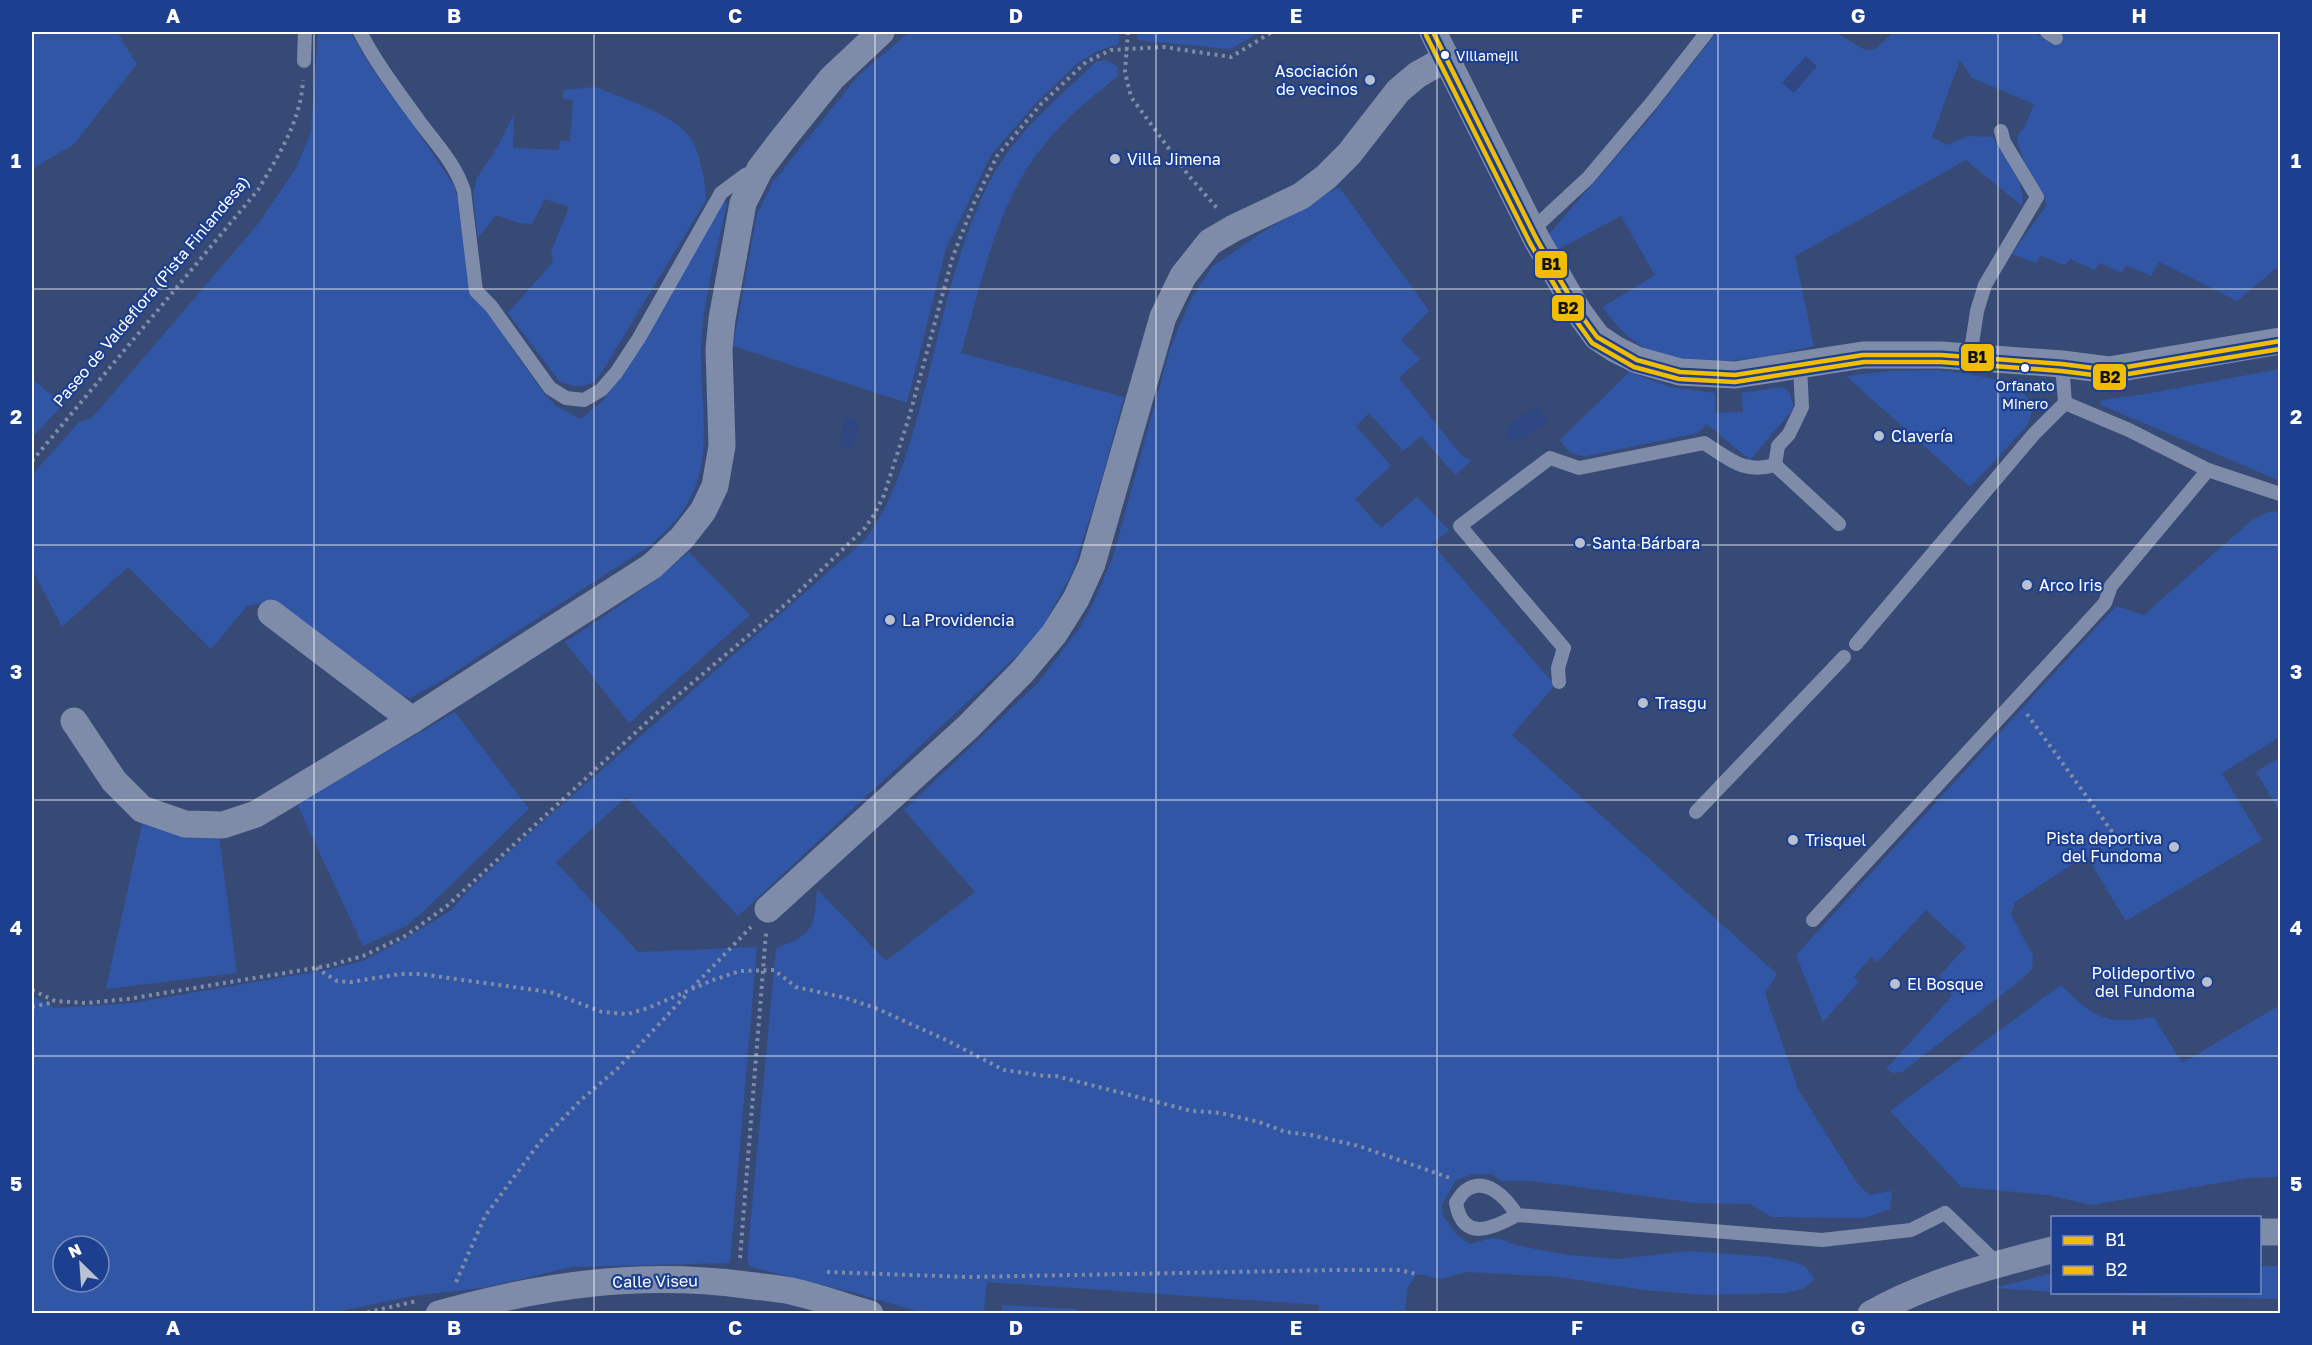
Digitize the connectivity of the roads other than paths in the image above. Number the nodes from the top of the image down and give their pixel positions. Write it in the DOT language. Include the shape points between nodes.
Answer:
graph roads {
  1 [pos="305,32"];
  2 [pos="360,32"];
  3 [pos="881,32"];
  4 [pos="1434,32"];
  5 [pos="1707,32"];
  6 [pos="1447,58"];
  7 [pos="304,61"];
  8 [pos="2001,131"];
  9 [pos="760,169"];
  10 [pos="1532,230"];
  11 [pos="2280,341"];
  12 [pos="1970,357"];
  13 [pos="2062,364"];
  14 [pos="1800,365"];
  15 [pos="2065,403"];
  16 [pos="1775,465"];
  17 [pos="2208,470"];
  18 [pos="2280,495"];
  19 [pos="1839,524"];
  20 [pos="271,613"];
  21 [pos="1856,644"];
  22 [pos="1844,657"];
  23 [pos="1559,682"];
  24 [pos="412,720"];
  25 [pos="74,721"];
  26 [pos="1696,812"];
  27 [pos="768,909"];
  28 [pos="1813,920"];
  29 [pos="1517,1215"];
  30 [pos="2261,1232"];
  31 [pos="2280,1232"];
  32 [pos="2051,1250"];
  33 [pos="1997,1263"];
  34 [pos="439,1314"];
  35 [pos="870,1314"];
  36 [pos="1870,1314"];
  1 -- 7 [label="lane"];
  2 -- 9 [label="lane" via="372,55 459,177 477,291 550,388 566,398 584,400 601,390 616,373 721,193"];
  3 -- 9 [label="street" via="832,78"];
  4 -- 6 [label="street"];
  5 -- 10 [label="lane" via="1588,178"];
  6 -- 10 [label="street"];
  6 -- 27 [label="street" via="1398,91 1326,177 1301,196 1210,242 1183,276 1163,318 1092,564 1054,634 968,727"];
  8 -- 12 [label="lane" via="2037,197 1985,285"];
  9 -- 24 [label="street" via="743,203 722,319 722,446 715,486 703,511 652,566"];
  10 -- 14 [label="street" via="1578,311 1597,337 1615,350 1680,372 1734,375"];
  11 -- 13 [label="street" via="2109,370"];
  12 -- 13 [label="street"];
  12 -- 14 [label="street" via="1863,355"];
  13 -- 15 [label="lane"];
  14 -- 16 [label="lane" via="1802,407 1789,434 1778,446"];
  15 -- 17 [label="lane"];
  15 -- 21 [label="lane" via="2034,434"];
  16 -- 19 [label="lane"];
  16 -- 23 [label="lane" via="1746,468 1704,443 1580,468 1550,458 1460,526 1564,648 1558,668"];
  17 -- 18 [label="lane"];
  17 -- 28 [label="lane" via="2110,586 2105,603"];
  20 -- 24 [label="street"];
  22 -- 26 [label="lane"];
  24 -- 25 [label="street" via="256,814 223,825 185,824 142,809 114,781"];
  29 -- 29 [label="lane" via="1508,1201 1491,1188 1478,1186 1465,1191 1456,1203 1458,1216 1475,1230 1499,1225"];
  29 -- 33 [label="lane" via="1822,1240 1911,1230 1945,1214"];
  30 -- 31 [label="street"];
  32 -- 33 [label="street"];
  33 -- 36 [label="street"];
  34 -- 35 [label="street, Calle Viseu" via="557,1286 648,1280 692,1280 790,1291"];
}
